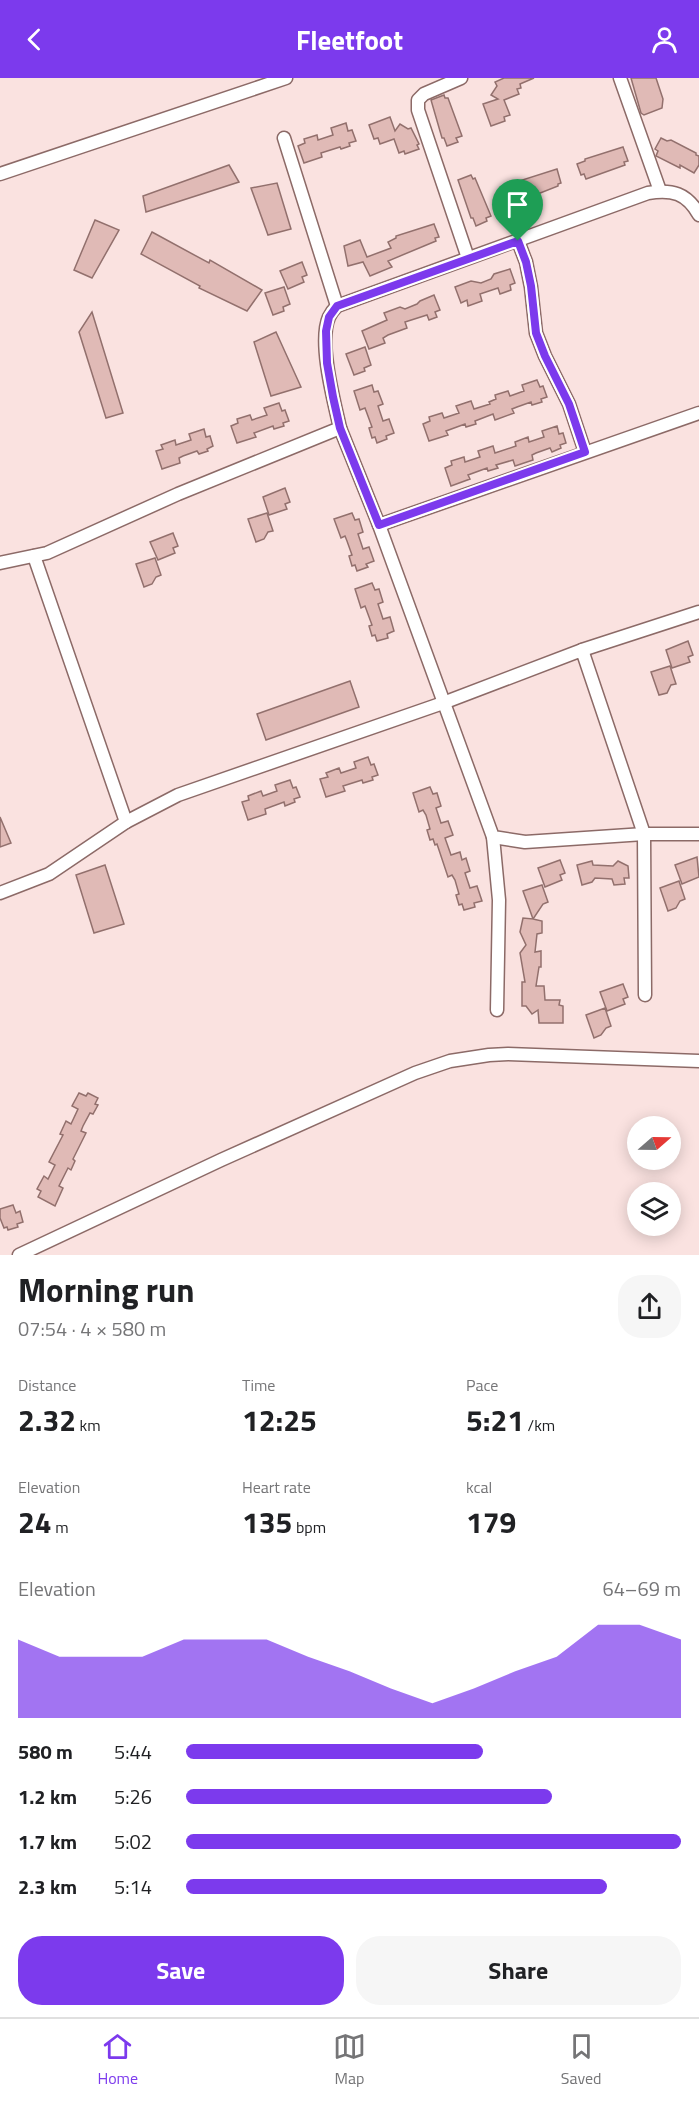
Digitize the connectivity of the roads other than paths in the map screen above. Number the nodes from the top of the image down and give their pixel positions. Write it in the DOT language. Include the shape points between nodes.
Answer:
graph roads {
  1 [pos="286,78"];
  2 [pos="461,78"];
  3 [pos="620,78"];
  4 [pos="284,138"];
  5 [pos="0,174"];
  6 [pos="660,191"];
  7 [pos="699,214"];
  8 [pos="518,241"];
  9 [pos="468,258"];
  10 [pos="337,306"];
  11 [pos="699,413"];
  12 [pos="340,428"];
  13 [pos="585,452"];
  14 [pos="379,525"];
  15 [pos="34,556"];
  16 [pos="0,563"];
  17 [pos="699,612"];
  18 [pos="582,650"];
  19 [pos="443,703"];
  20 [pos="126,822"];
  21 [pos="644,834"];
  22 [pos="699,834"];
  23 [pos="493,837"];
  24 [pos="0,893"];
  25 [pos="645,995"];
  26 [pos="497,1010"];
  27 [pos="699,1061"];
  28 [pos="19,1255"];
  1 -- 5 [label="street"];
  2 -- 9 [label="street" via="424,94 418,100 418,110"];
  3 -- 6 [label="street"];
  4 -- 10 [label="street"];
  6 -- 7 [label="street" via="687,199"];
  6 -- 8 [label="street"];
  8 -- 9 [label="street"];
  8 -- 13 [label="street" via="531,286 536,333 569,404"];
  9 -- 10 [label="street"];
  10 -- 12 [label="street" via="326,331 327,363"];
  11 -- 13 [label="street"];
  12 -- 14 [label="street"];
  12 -- 15 [label="street"];
  13 -- 14 [label="street"];
  14 -- 19 [label="street"];
  15 -- 16 [label="street"];
  15 -- 20 [label="street"];
  17 -- 18 [label="street"];
  18 -- 19 [label="street"];
  18 -- 21 [label="street"];
  19 -- 20 [label="street" via="178,795"];
  19 -- 23 [label="street"];
  20 -- 24 [label="street" via="49,874"];
  21 -- 22 [label="street"];
  21 -- 23 [label="street" via="525,842"];
  21 -- 25 [label="street"];
  23 -- 26 [label="street" via="499,900"];
  27 -- 28 [label="street" via="508,1054 450,1061 274,1136"];
}
